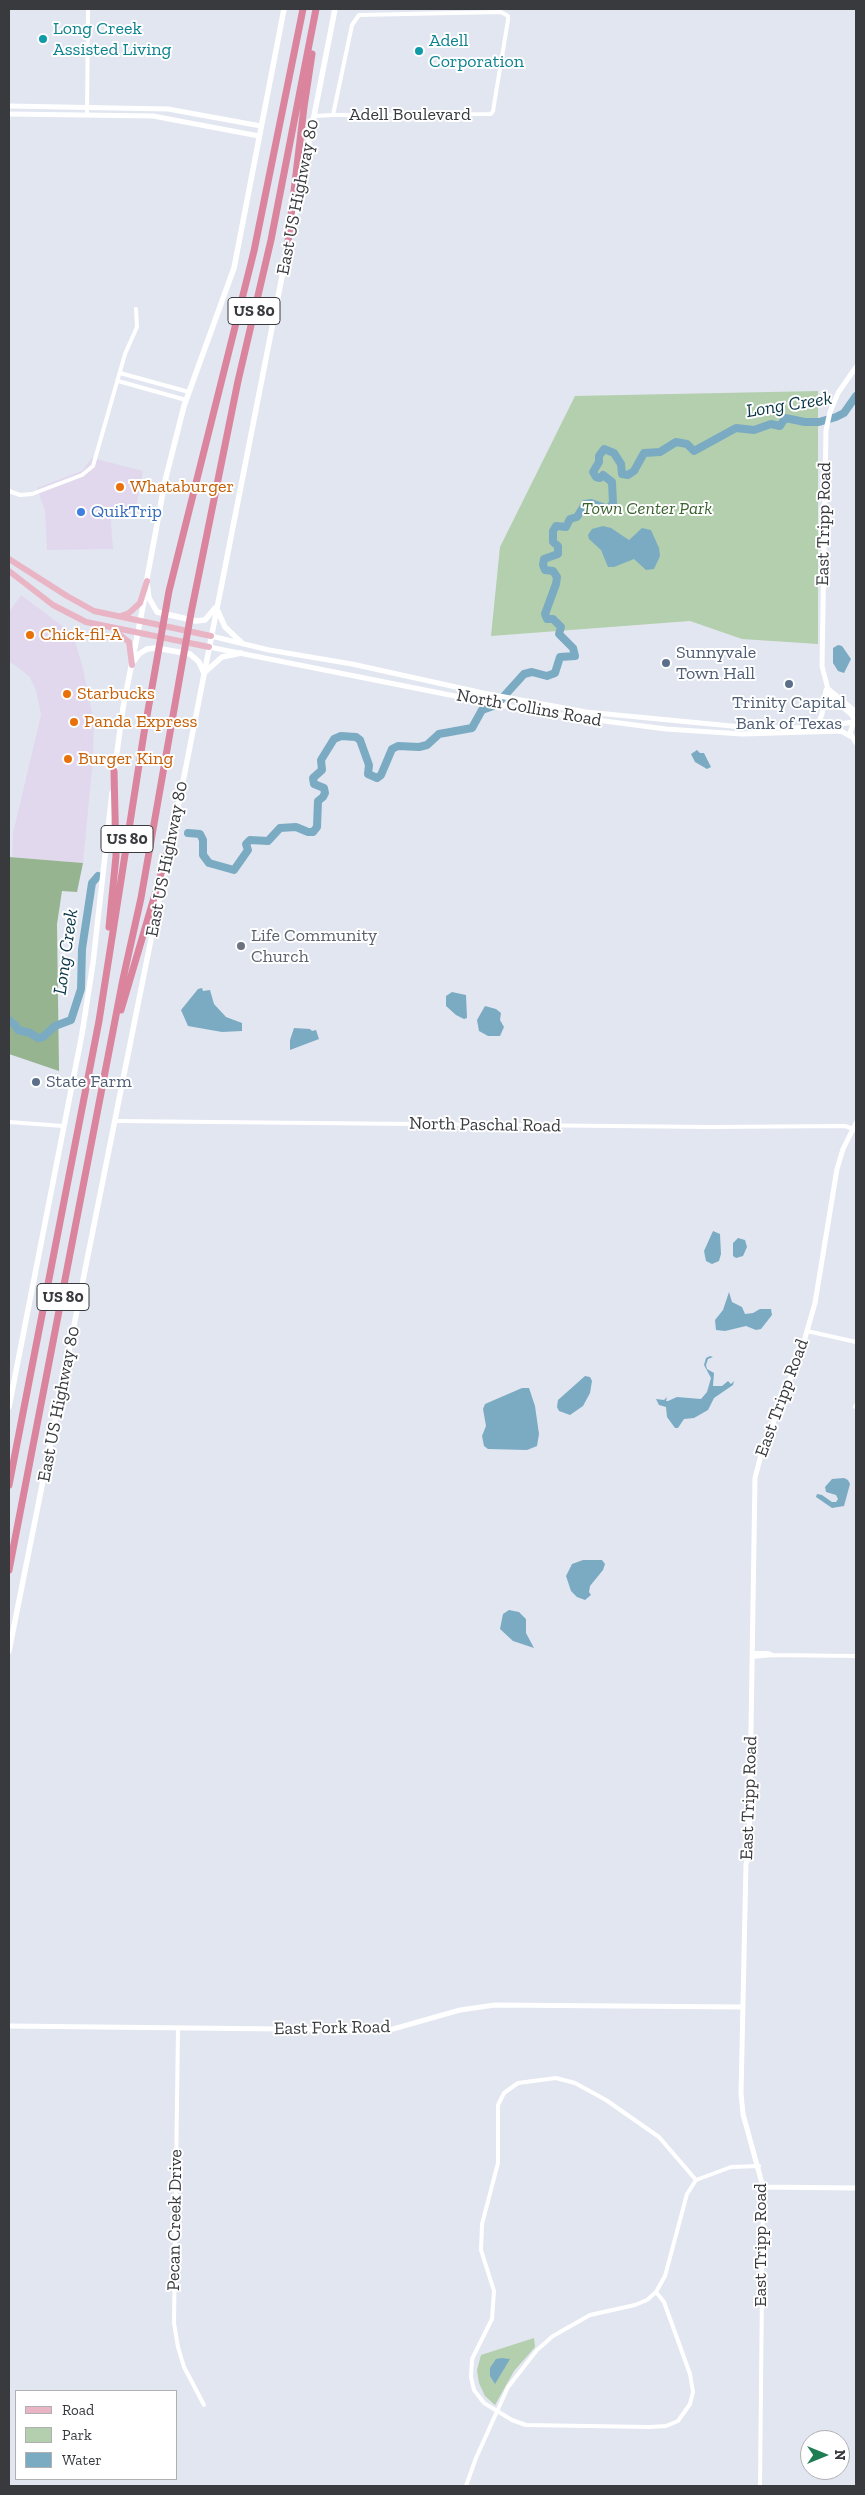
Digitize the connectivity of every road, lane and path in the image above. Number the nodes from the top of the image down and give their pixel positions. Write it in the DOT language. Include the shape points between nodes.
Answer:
graph roads {
  1 [pos="88,9"];
  2 [pos="284,9"];
  3 [pos="303,9"];
  4 [pos="316,9"];
  5 [pos="320,9"];
  6 [pos="335,9"];
  7 [pos="9,106"];
  8 [pos="87,108"];
  9 [pos="9,114"];
  10 [pos="87,115"];
  11 [pos="333,115"];
  12 [pos="314,116"];
  13 [pos="261,126"];
  14 [pos="259,136"];
  15 [pos="287,250"];
  16 [pos="136,309"];
  17 [pos="856,367"];
  18 [pos="120,373"];
  19 [pos="118,381"];
  20 [pos="189,392"];
  21 [pos="186,400"];
  22 [pos="9,490"];
  23 [pos="9,559"];
  24 [pos="19,565"];
  25 [pos="11,572"];
  26 [pos="147,581"];
  27 [pos="217,606"];
  28 [pos="120,616"];
  29 [pos="141,621"];
  30 [pos="104,627"];
  31 [pos="138,633"];
  32 [pos="211,636"];
  33 [pos="241,642"];
  34 [pos="209,647"];
  35 [pos="241,653"];
  36 [pos="132,665"];
  37 [pos="204,672"];
  38 [pos="391,672"];
  39 [pos="389,682"];
  40 [pos="826,688"];
  41 [pos="530,702"];
  42 [pos="528,709"];
  43 [pos="856,712"];
  44 [pos="630,717"];
  45 [pos="855,720"];
  46 [pos="629,724"];
  47 [pos="729,726"];
  48 [pos="817,727"];
  49 [pos="772,731"];
  50 [pos="728,733"];
  51 [pos="852,738"];
  52 [pos="856,742"];
  53 [pos="114,770"];
  54 [pos="171,840"];
  55 [pos="99,1021"];
  56 [pos="115,1025"];
  57 [pos="116,1121"];
  58 [pos="9,1122"];
  59 [pos="856,1123"];
  60 [pos="63,1126"];
  61 [pos="855,1130"];
  62 [pos="807,1331"];
  63 [pos="856,1342"];
  64 [pos="9,1407"];
  65 [pos="9,1485"];
  66 [pos="9,1570"];
  67 [pos="9,1650"];
  68 [pos="752,1655"];
  69 [pos="856,1656"];
  70 [pos="743,2007"];
  71 [pos="9,2026"];
  72 [pos="178,2028"];
  73 [pos="759,2166"];
  74 [pos="696,2180"];
  75 [pos="763,2187"];
  76 [pos="856,2188"];
  77 [pos="656,2292"];
  78 [pos="204,2405"];
  79 [pos="497,2412"];
  80 [pos="466,2486"];
  81 [pos="760,2486"];
  1 -- 8 [label="street"];
  2 -- 13 [label="main road"];
  3 -- 55 [label="highway, US 80" via="249,271 169,591"];
  4 -- 56 [label="highway, US 80" via="271,240 238,381 181,663 141,898"];
  5 -- 15 [label="highway" via="304,107"];
  6 -- 12 [label="main road, East US Highway 80"];
  7 -- 8 [label="street"];
  8 -- 10 [label="street"];
  8 -- 13 [label="street" via="177,110"];
  9 -- 10 [label="street"];
  10 -- 14 [label="street" via="163,118"];
  11 -- 11 [label="street, Adell Boulevard" via="491,114 508,16 501,12 359,15 352,25"];
  11 -- 12 [label="street, Adell Boulevard"];
  12 -- 15 [label="main road, East US Highway 80"];
  13 -- 14 [label="main road"];
  14 -- 20 [label="main road" via="230,282"];
  15 -- 27 [label="main road, East US Highway 80"];
  16 -- 18 [label="street" via="137,327"];
  17 -- 40 [label="street, East Tripp Road" via="838,393 826,426 822,666"];
  18 -- 19 [label="street"];
  18 -- 20 [label="street"];
  19 -- 21 [label="street"];
  19 -- 22 [label="street" via="93,466 82,475 32,494 20,495"];
  20 -- 21 [label="main road"];
  21 -- 26 [label="main road" via="165,481"];
  23 -- 24 [label="main road"];
  24 -- 25 [label="main road"];
  24 -- 28 [label="main road" via="66,596 94,610"];
  25 -- 30 [label="main road" via="52,605"];
  26 -- 27 [label="main road" via="149,598 157,612 196,621 205,620"];
  26 -- 28 [label="main road" via="140,603"];
  26 -- 29 [label="main road"];
  27 -- 32 [label="main road, East US Highway 80"];
  27 -- 33 [label="main road" via="225,627"];
  28 -- 29 [label="main road"];
  29 -- 31 [label="main road"];
  29 -- 32 [label="main road"];
  30 -- 31 [label="main road"];
  30 -- 36 [label="main road" via="120,633 129,642"];
  31 -- 34 [label="main road"];
  31 -- 36 [label="main road"];
  32 -- 33 [label="street, North Collins Road"];
  32 -- 34 [label="main road, East US Highway 80"];
  33 -- 38 [label="street, North Collins Road"];
  34 -- 35 [label="street, North Collins Road"];
  34 -- 37 [label="main road, East US Highway 80"];
  35 -- 37 [label="main road" via="222,657"];
  35 -- 39 [label="street, North Collins Road"];
  36 -- 37 [label="main road" via="139,654 156,648 190,654"];
  36 -- 53 [label="main road"];
  37 -- 54 [label="main road, East US Highway 80"];
  38 -- 39 [label="street"];
  38 -- 41 [label="street, North Collins Road"];
  39 -- 42 [label="street, North Collins Road"];
  40 -- 43 [label="street"];
  40 -- 45 [label="street, East Tripp Road" via="834,702"];
  40 -- 48 [label="street"];
  41 -- 42 [label="street"];
  41 -- 44 [label="street, North Collins Road"];
  42 -- 46 [label="street, North Collins Road"];
  44 -- 46 [label="street"];
  44 -- 47 [label="street, North Collins Road"];
  45 -- 48 [label="street, North Collins Road"];
  45 -- 51 [label="street" via="850,729"];
  46 -- 50 [label="street, North Collins Road"];
  47 -- 49 [label="street, North Collins Road"];
  47 -- 50 [label="street"];
  48 -- 49 [label="street, North Collins Road"];
  49 -- 50 [label="street, North Collins Road"];
  49 -- 51 [label="street, North Collins Road" via="841,731"];
  51 -- 52 [label="street"];
  53 -- 55 [label="highway" via="116,856"];
  53 -- 60 [label="main road" via="93,963"];
  54 -- 56 [label="highway"];
  54 -- 57 [label="main road, East US Highway 80"];
  55 -- 65 [label="highway, US 80"];
  56 -- 66 [label="highway, US 80"];
  57 -- 61 [label="street, North Paschal Road" via="845,1126"];
  57 -- 67 [label="main road, East US Highway 80"];
  58 -- 60 [label="street"];
  59 -- 61 [label="street, East Tripp Road"];
  60 -- 64 [label="main road"];
  61 -- 62 [label="street, East Tripp Road" via="843,1149 837,1169 817,1294"];
  62 -- 63 [label="street"];
  62 -- 68 [label="street, East Tripp Road" via="755,1478"];
  68 -- 69 [label="street"];
  68 -- 70 [label="street, East Tripp Road" via="750,1835 746,1864"];
  70 -- 72 [label="street, East Fork Road" via="494,2005 460,2010 393,2029"];
  70 -- 73 [label="street, East Tripp Road" via="743,2114"];
  71 -- 72 [label="street, East Fork Road"];
  72 -- 78 [label="street, Pecan Creek Drive" via="174,2323 184,2367"];
  73 -- 74 [label="street" via="731,2167"];
  73 -- 75 [label="street, East Tripp Road"];
  74 -- 77 [label="street" via="687,2194 665,2276"];
  74 -- 79 [label="street" via="659,2137 575,2083 556,2078 529,2080 518,2082 504,2093 498,2105 498,2163 482,2224 480,2250 494,2291 492,2319 472,2359 471,2376 474,2390"];
  75 -- 76 [label="street"];
  75 -- 81 [label="street, East Tripp Road"];
  77 -- 79 [label="street" via="635,2305 590,2315 553,2336 521,2368"];
  77 -- 79 [label="street" via="664,2302 694,2392 678,2421 650,2427 526,2426"];
  79 -- 80 [label="street"];
}
